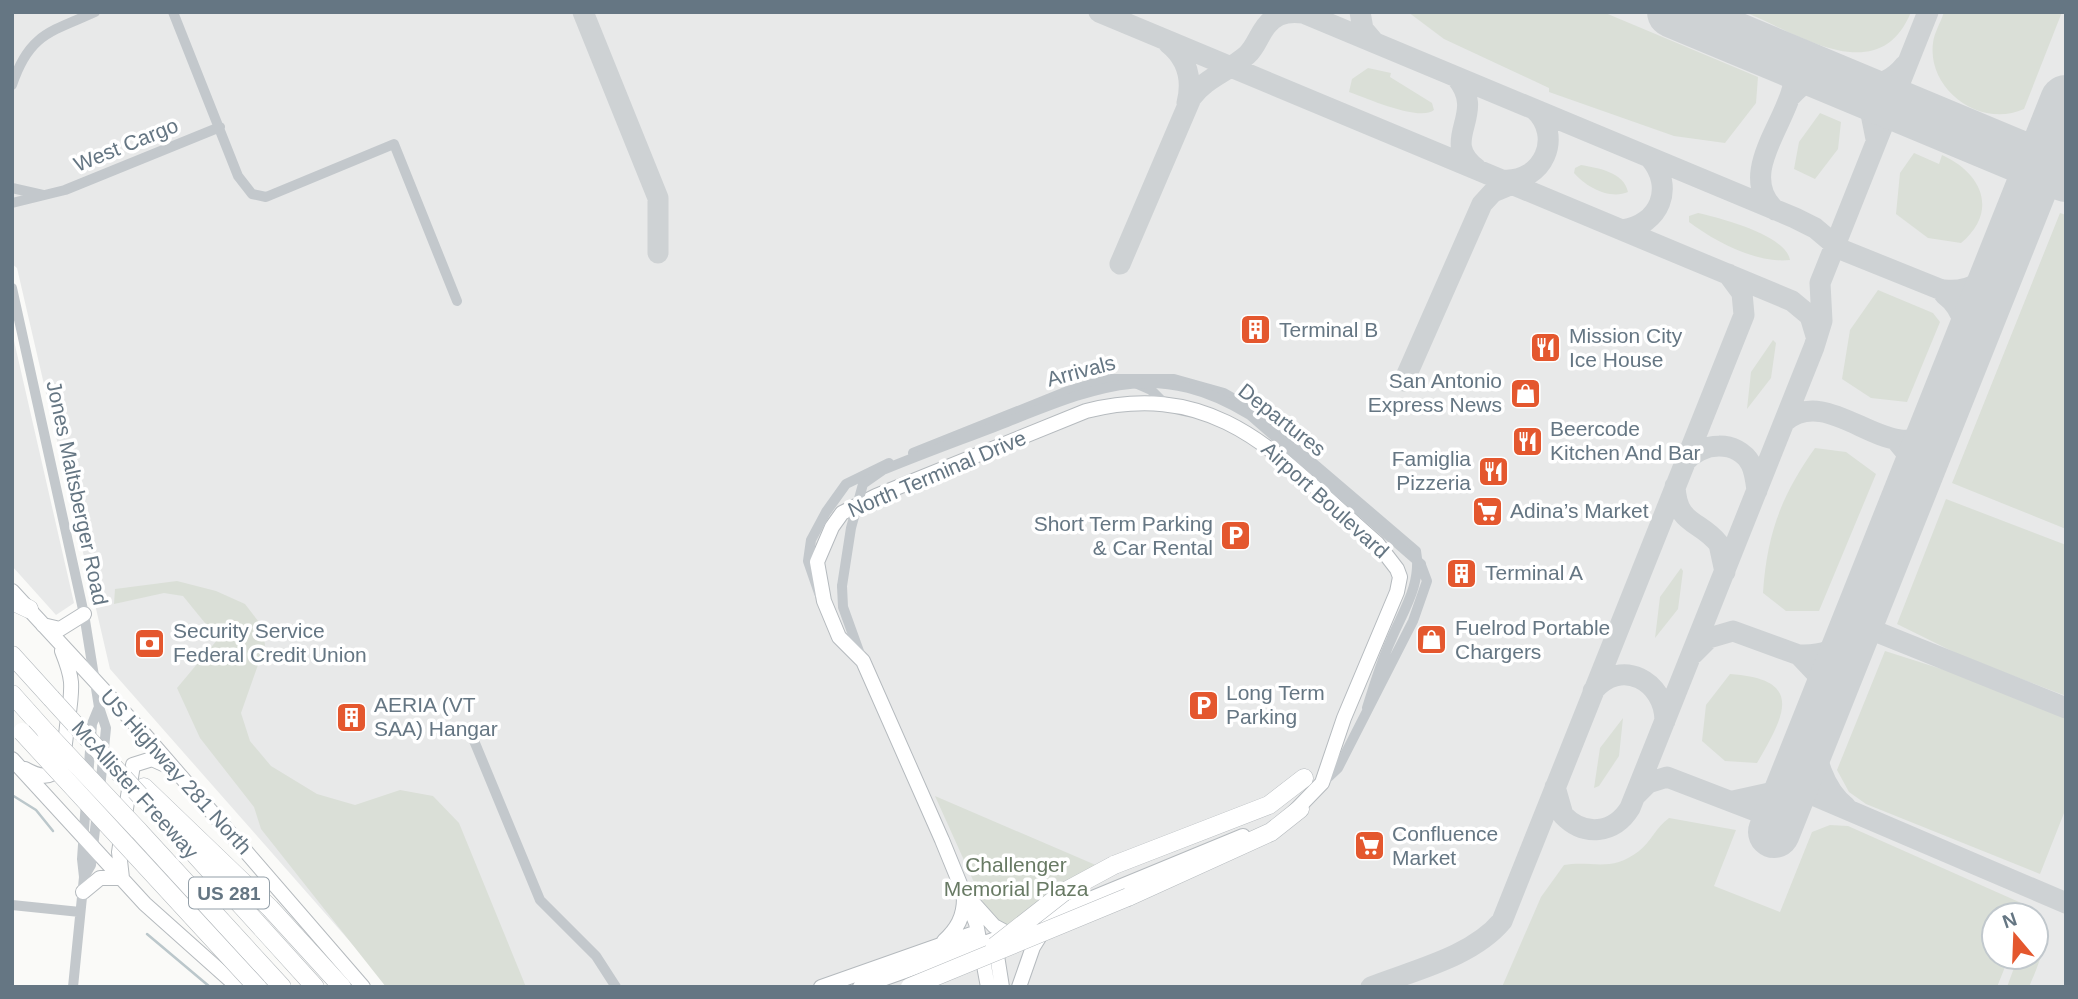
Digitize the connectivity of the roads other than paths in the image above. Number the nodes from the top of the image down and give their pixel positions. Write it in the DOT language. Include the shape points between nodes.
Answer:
graph roads {
  1 [pos="96,12"];
  2 [pos="173,12"];
  3 [pos="17,56"];
  4 [pos="12,85"];
  5 [pos="220,127"];
  6 [pos="12,188"];
  7 [pos="47,195"];
  8 [pos="12,203"];
  9 [pos="12,288"];
  10 [pos="457,301"];
  11 [pos="1108,379"];
  12 [pos="1164,403"];
  13 [pos="1193,409"];
  14 [pos="12,591"];
  15 [pos="12,601"];
  16 [pos="824,601"];
  17 [pos="29,610"];
  18 [pos="84,614"];
  19 [pos="43,625"];
  20 [pos="57,640"];
  21 [pos="12,655"];
  22 [pos="863,662"];
  23 [pos="97,684"];
  24 [pos="12,694"];
  25 [pos="1367,708"];
  26 [pos="17,726"];
  27 [pos="470,731"];
  28 [pos="15,762"];
  29 [pos="176,771"];
  30 [pos="1304,778"];
  31 [pos="1322,783"];
  32 [pos="143,793"];
  33 [pos="1300,809"];
  34 [pos="138,830"];
  35 [pos="88,843"];
  36 [pos="122,878"];
  37 [pos="83,892"];
  38 [pos="964,894"];
  39 [pos="12,905"];
  40 [pos="1063,908"];
  41 [pos="80,912"];
  42 [pos="1009,934"];
  43 [pos="995,940"];
  44 [pos="978,946"];
  45 [pos="940,952"];
  46 [pos="918,953"];
  47 [pos="864,986"];
  48 [pos="73,987"];
  49 [pos="238,987"];
  50 [pos="250,987"];
  51 [pos="257,987"];
  52 [pos="282,987"];
  53 [pos="315,987"];
  54 [pos="342,987"];
  55 [pos="363,987"];
  56 [pos="616,987"];
  57 [pos="821,987"];
  58 [pos="910,987"];
  59 [pos="986,987"];
  60 [pos="1002,987"];
  61 [pos="1019,987"];
  1 -- 3 [label="street" via="48,33"];
  2 -- 5 [label="street"];
  3 -- 4 [label="street"];
  5 -- 7 [label="street, West Cargo"];
  5 -- 10 [label="street" via="238,176 252,194 266,197 394,144"];
  6 -- 7 [label="street"];
  7 -- 8 [label="street, West Cargo"];
  9 -- 18 [label="street, Jones Maltsberger Road"];
  11 -- 12 [label="street" via="1135,383"];
  11 -- 16 [label="street, Arrivals" via="926,447 846,484 811,540 808,561"];
  11 -- 25 [label="street, Arrivals" via="1174,379 1224,393 1276,430 1416,551 1416,582"];
  12 -- 13 [label="main road, North Terminal Drive"];
  12 -- 16 [label="main road, North Terminal Drive" via="1118,403 1086,411 842,513 817,562"];
  13 -- 31 [label="main road, Airport Boulevard" via="1251,435 1377,543 1397,569 1399,583 1390,615 1344,718"];
  14 -- 17 [label="main road, US Highway 281 North"];
  15 -- 17 [label="highway"];
  16 -- 22 [label="main road, North Terminal Drive" via="839,637"];
  17 -- 19 [label="main road, US Highway 281 North"];
  18 -- 19 [label="main road" via="60,629"];
  18 -- 23 [label="street, Jones Maltsberger Road"];
  19 -- 20 [label="main road, US Highway 281 North"];
  20 -- 23 [label="main road, US Highway 281 North"];
  20 -- 28 [label="main road" via="71,686 63,761 55,771 39,777"];
  21 -- 32 [label="highway, McAllister Freeway / US 281, bridge"];
  22 -- 25 [label="street, Departures, bridge" via="843,607 842,586 863,484 883,470 1078,394 1121,383 1168,383 1221,397 1250,415 1421,564 1427,582 1399,654"];
  22 -- 38 [label="main road"];
  23 -- 29 [label="main road, US Highway 281 North"];
  23 -- 35 [label="street, Jones Maltsberger Road" via="106,728"];
  24 -- 34 [label="highway, McAllister Freeway / US 281, bridge"];
  25 -- 31 [label="street" via="1338,768"];
  26 -- 51 [label="highway, bridge"];
  27 -- 56 [label="street" via="540,900 596,956"];
  28 -- 35 [label="main road"];
  29 -- 36 [label="main road" via="145,759 131,770 119,852"];
  29 -- 55 [label="main road, US Highway 281 North"];
  30 -- 44 [label="highway, bridge" via="1269,805 1114,865"];
  31 -- 33 [label="main road"];
  32 -- 53 [label="highway, McAllister Freeway / US 281"];
  32 -- 54 [label="highway" via="270,908"];
  33 -- 40 [label="main road"];
  33 -- 44 [label="highway, bridge" via="1271,832 1128,897"];
  34 -- 50 [label="highway"];
  34 -- 52 [label="highway, McAllister Freeway / US 281"];
  35 -- 36 [label="main road"];
  35 -- 37 [label="street, Jones Maltsberger Road" via="90,865"];
  36 -- 37 [label="main road" via="100,878"];
  36 -- 49 [label="main road"];
  37 -- 41 [label="street, Jones Maltsberger Road"];
  38 -- 42 [label="main road" via="997,929"];
  38 -- 44 [label="main road"];
  38 -- 45 [label="main road" via="964,909"];
  39 -- 41 [label="street"];
  40 -- 42 [label="main road"];
  40 -- 61 [label="main road" via="1033,947"];
  41 -- 48 [label="street, Jones Maltsberger Road"];
  42 -- 43 [label="main road"];
  43 -- 44 [label="main road"];
  43 -- 60 [label="main road"];
  44 -- 45 [label="main road"];
  44 -- 58 [label="highway, bridge"];
  44 -- 59 [label="main road"];
  45 -- 46 [label="main road"];
  45 -- 47 [label="main road"];
  45 -- 59 [label="main road" via="957,960"];
  46 -- 47 [label="main road" via="918,958 883,972"];
  46 -- 57 [label="main road"];
}
